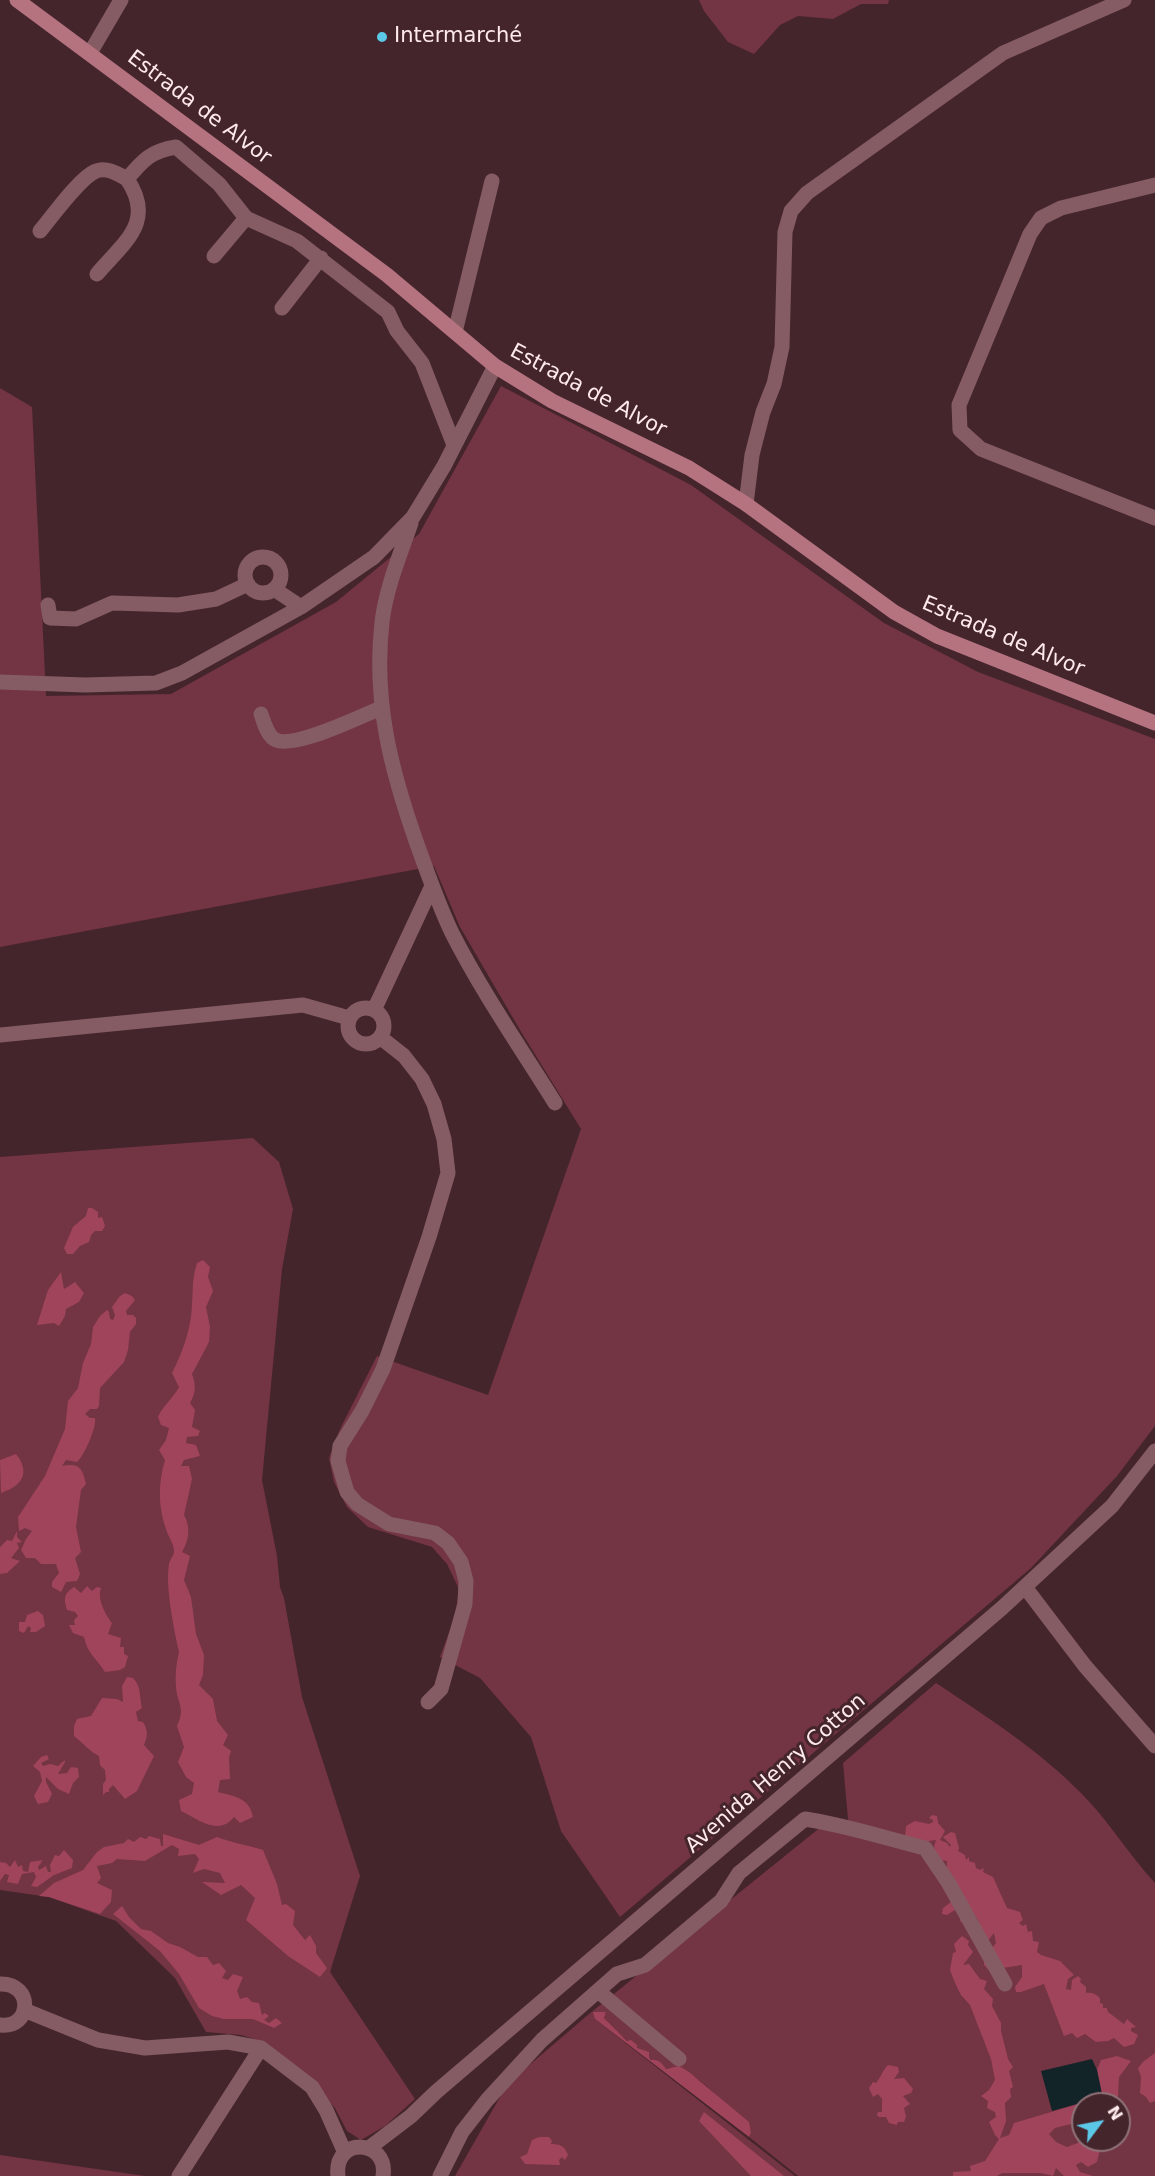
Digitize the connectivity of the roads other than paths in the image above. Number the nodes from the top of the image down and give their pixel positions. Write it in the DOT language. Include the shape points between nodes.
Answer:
graph roads {
  1 [pos="18,0"];
  2 [pos="121,0"];
  3 [pos="1124,0"];
  4 [pos="90,53"];
  5 [pos="127,180"];
  6 [pos="492,181"];
  7 [pos="1155,185"];
  8 [pos="246,218"];
  9 [pos="40,231"];
  10 [pos="214,256"];
  11 [pos="321,258"];
  12 [pos="97,274"];
  13 [pos="282,308"];
  14 [pos="455,332"];
  15 [pos="495,366"];
  16 [pos="454,445"];
  17 [pos="746,504"];
  18 [pos="413,517"];
  19 [pos="1155,518"];
  20 [pos="248,584"];
  21 [pos="274,589"];
  22 [pos="48,605"];
  23 [pos="301,607"];
  24 [pos="0,682"];
  25 [pos="381,708"];
  26 [pos="261,714"];
  27 [pos="1155,723"];
  28 [pos="432,886"];
  29 [pos="375,1010"];
  30 [pos="349,1018"];
  31 [pos="0,1035"];
  32 [pos="380,1036"];
  33 [pos="555,1103"];
  34 [pos="1155,1451"];
  35 [pos="1025,1587"];
  36 [pos="428,1702"];
  37 [pos="1155,1746"];
  38 [pos="0,1984"];
  39 [pos="1005,1984"];
  40 [pos="598,1991"];
  41 [pos="24,2010"];
  42 [pos="0,2025"];
  43 [pos="261,2048"];
  44 [pos="679,2059"];
  45 [pos="411,2116"];
  46 [pos="369,2148"];
  47 [pos="345,2153"];
  48 [pos="383,2168"];
  49 [pos="179,2176"];
  50 [pos="337,2176"];
  51 [pos="440,2176"];
  1 -- 4 [label="street, Estrada de Alvor"];
  2 -- 4 [label="street"];
  3 -- 17 [label="street" via="1003,53 807,193 791,211 785,232 782,347 752,455"];
  4 -- 14 [label="street, Estrada de Alvor" via="387,276"];
  5 -- 8 [label="street" via="144,160 159,150 176,147 219,184"];
  5 -- 9 [label="street" via="113,171 97,171 81,182"];
  5 -- 12 [label="street" via="140,207 135,228"];
  6 -- 14 [label="street"];
  7 -- 19 [label="street" via="1061,208 1041,218 1030,234 959,405 960,430 981,449"];
  8 -- 10 [label="street"];
  8 -- 11 [label="street" via="297,241"];
  11 -- 13 [label="street"];
  11 -- 16 [label="street" via="388,312 397,331 422,363"];
  14 -- 15 [label="street, Estrada de Alvor"];
  15 -- 16 [label="street"];
  15 -- 17 [label="street, Estrada de Alvor" via="552,401 689,468"];
  16 -- 18 [label="street"];
  17 -- 27 [label="street, Estrada de Alvor" via="894,612 938,636"];
  18 -- 23 [label="street" via="374,557"];
  18 -- 25 [label="street" via="382,620"];
  20 -- 21 [label="street" via="260,593"];
  20 -- 21 [label="street" via="248,567 256,559 267,558 280,569 280,580"];
  20 -- 22 [label="street" via="216,599 178,605 112,603 76,619 50,618"];
  21 -- 23 [label="street"];
  23 -- 24 [label="street" via="182,673 156,683"];
  25 -- 26 [label="street" via="289,743 275,740"];
  25 -- 28 [label="street" via="401,797"];
  28 -- 29 [label="street"];
  28 -- 33 [label="street" via="472,971"];
  29 -- 30 [label="street" via="360,1009"];
  29 -- 32 [label="street" via="383,1022"];
  30 -- 31 [label="street" via="303,1005"];
  30 -- 32 [label="street" via="348,1030 357,1041 371,1043"];
  32 -- 36 [label="street" via="423,1079 444,1139 448,1173 382,1369 362,1412 340,1446 338,1461 347,1492 357,1504 389,1524 435,1533 448,1543 461,1562 466,1581 465,1604 441,1689"];
  34 -- 35 [label="street, Avenida Henry Cotton" via="1112,1506"];
  35 -- 37 [label="street" via="1085,1666"];
  35 -- 45 [label="street, Avenida Henry Cotton"];
  38 -- 41 [label="street" via="17,1988 25,2003"];
  39 -- 40 [label="street" via="925,1848 805,1819 739,1873 721,1901 645,1965 617,1974"];
  40 -- 44 [label="street"];
  40 -- 51 [label="street" via="542,2040 487,2100 462,2132"];
  41 -- 42 [label="street" via="14,2023"];
  41 -- 43 [label="street" via="98,2040 145,2048 228,2042"];
  43 -- 47 [label="street" via="312,2087"];
  43 -- 49 [label="street"];
  45 -- 46 [label="street"];
  45 -- 48 [label="street" via="393,2139"];
  46 -- 47 [label="street" via="353,2148"];
  46 -- 48 [label="street"];
  47 -- 50 [label="street" via="337,2166"];
}
